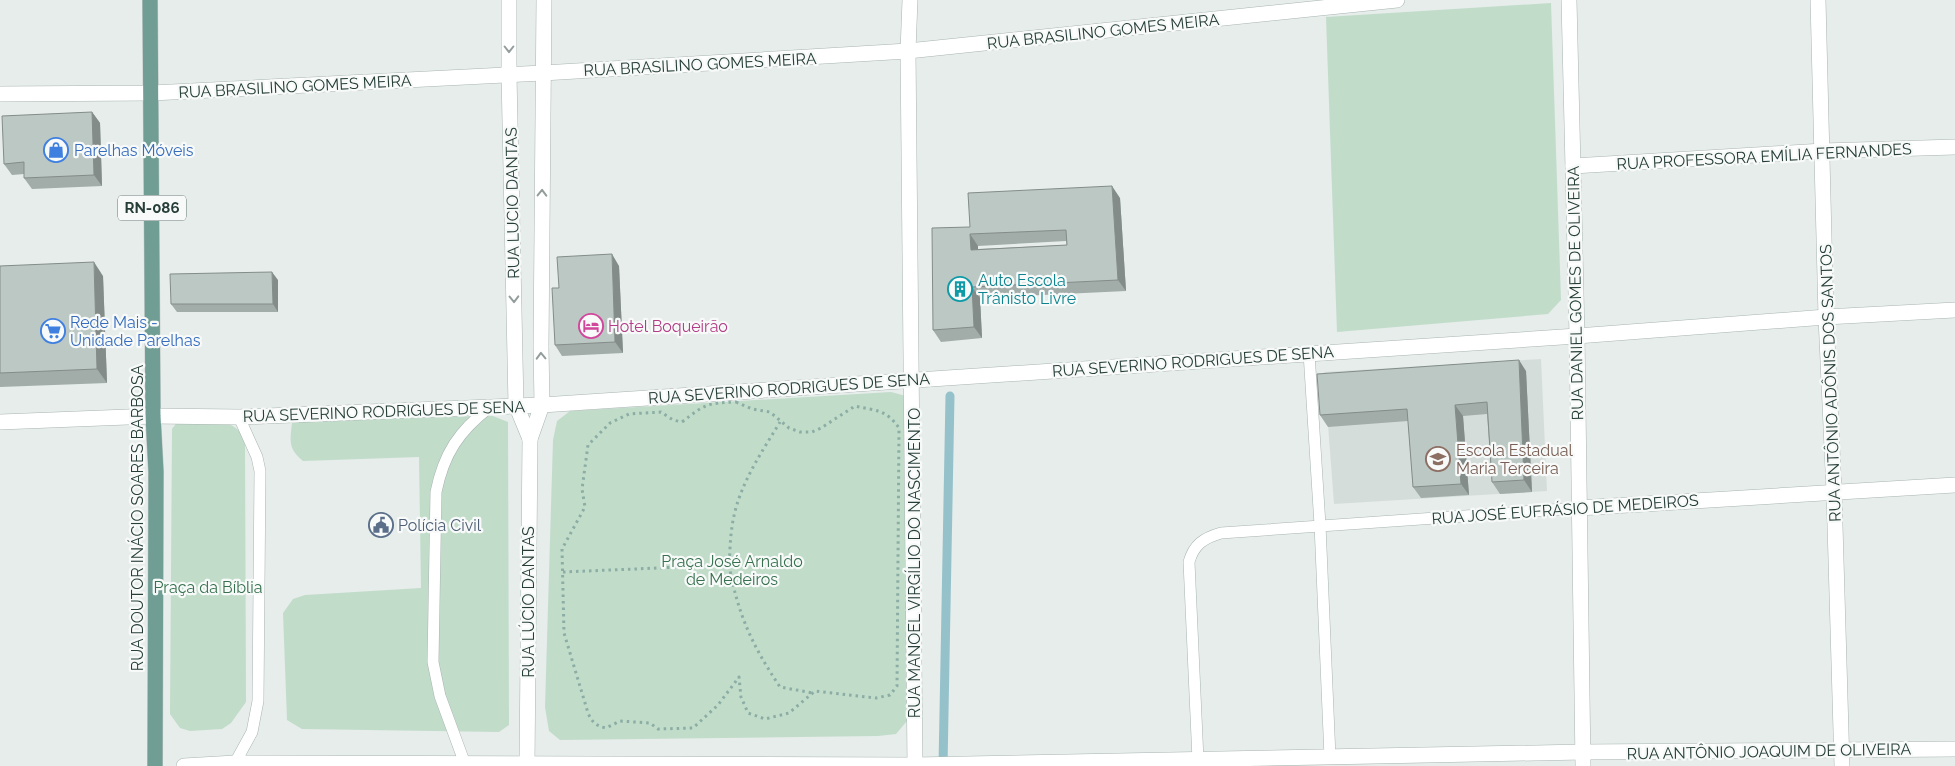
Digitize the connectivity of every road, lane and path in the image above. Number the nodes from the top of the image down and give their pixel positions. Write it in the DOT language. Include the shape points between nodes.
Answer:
graph roads {
  1 [pos="150,0"];
  2 [pos="509,0"];
  3 [pos="544,0"];
  4 [pos="910,0"];
  5 [pos="1397,0"];
  6 [pos="1569,0"];
  7 [pos="1818,0"];
  8 [pos="908,51"];
  9 [pos="543,74"];
  10 [pos="508,75"];
  11 [pos="152,93"];
  12 [pos="0,94"];
  13 [pos="1955,147"];
  14 [pos="1823,151"];
  15 [pos="1572,166"];
  16 [pos="1955,310"];
  17 [pos="1826,317"];
  18 [pos="1577,336"];
  19 [pos="1309,353"];
  20 [pos="913,379"];
  21 [pos="516,405"];
  22 [pos="542,405"];
  23 [pos="490,407"];
  24 [pos="154,416"];
  25 [pos="239,417"];
  26 [pos="0,422"];
  27 [pos="780,422"];
  28 [pos="530,439"];
  29 [pos="1955,485"];
  30 [pos="1834,491"];
  31 [pos="1579,508"];
  32 [pos="1320,525"];
  33 [pos="730,565"];
  34 [pos="562,572"];
  35 [pos="813,693"];
  36 [pos="1955,749"];
  37 [pos="1842,750"];
  38 [pos="1330,757"];
  39 [pos="1583,759"];
  40 [pos="1393,761"];
  41 [pos="1208,762"];
  42 [pos="235,764"];
  43 [pos="465,764"];
  44 [pos="527,765"];
  45 [pos="155,766"];
  46 [pos="184,766"];
  47 [pos="915,766"];
  48 [pos="1842,766"];
  1 -- 11 [label="main road, RUA DOUTOR INÁCIO SOARES BARBOSA / RN-086"];
  2 -- 10 [label="street, RUA LUCIO DANTAS, one-way"];
  3 -- 9 [label="street, RUA LUCIO DANTAS"];
  4 -- 8 [label="street, RUA MANOEL VIRGÍLIO DO NASCIMENTO"];
  5 -- 8 [label="street, RUA BRASILINO GOMES MEIRA"];
  6 -- 15 [label="street, RUA DANIEL GOMES DE OLIVEIRA"];
  7 -- 14 [label="street, RUA ANTÔNIO ADÔNIS DOS SANTOS"];
  8 -- 9 [label="street, RUA BRASILINO GOMES MEIRA"];
  8 -- 20 [label="street, RUA MANOEL VIRGÍLIO DO NASCIMENTO"];
  9 -- 10 [label="street, RUA BRASILINO GOMES MEIRA"];
  22 -- 9 [label="street, RUA LUCIO DANTAS, one-way"];
  10 -- 11 [label="street, RUA BRASILINO GOMES MEIRA"];
  10 -- 21 [label="street, RUA LUCIO DANTAS, one-way"];
  11 -- 12 [label="street, RUA BRASILINO GOMES MEIRA"];
  11 -- 24 [label="main road, RUA DOUTOR INÁCIO SOARES BARBOSA / RN-086"];
  13 -- 14 [label="street, RUA PROFESSORA EMÍLIA FERNANDES"];
  14 -- 15 [label="street, RUA PROFESSORA EMÍLIA FERNANDES"];
  14 -- 17 [label="street, RUA ANTÔNIO ADÔNIS DOS SANTOS"];
  15 -- 18 [label="street, RUA DANIEL GOMES DE OLIVEIRA"];
  16 -- 17 [label="street, RUA SEVERINO RODRIGUES DE SENA"];
  17 -- 18 [label="street, RUA SEVERINO RODRIGUES DE SENA"];
  17 -- 30 [label="street, RUA ANTÔNIO ADÔNIS DOS SANTOS"];
  18 -- 19 [label="street, RUA SEVERINO RODRIGUES DE SENA"];
  18 -- 31 [label="street, RUA DANIEL GOMES DE OLIVEIRA"];
  19 -- 20 [label="street, RUA SEVERINO RODRIGUES DE SENA"];
  19 -- 32 [label="lane"];
  20 -- 22 [label="street, RUA SEVERINO RODRIGUES DE SENA"];
  20 -- 47 [label="street, RUA MANOEL VIRGÍLIO DO NASCIMENTO"];
  21 -- 22 [label="street, RUA SEVERINO RODRIGUES DE SENA"];
  21 -- 23 [label="street, RUA SEVERINO RODRIGUES DE SENA"];
  21 -- 28 [label="street, RUA LÚCIO DANTAS"];
  22 -- 28 [label="street, RUA LÚCIO DANTAS"];
  23 -- 25 [label="street, RUA SEVERINO RODRIGUES DE SENA"];
  23 -- 43 [label="lane" via="458,436 440,473 436,492 433,662 440,696"];
  24 -- 25 [label="street, RUA SEVERINO RODRIGUES DE SENA"];
  24 -- 26 [label="street, RUA SEVERINO RODRIGUES DE SENA"];
  24 -- 45 [label="main road, RUA DOUTOR INÁCIO SOARES BARBOSA / RN-086"];
  25 -- 42 [label="lane" via="257,457 260,472 258,700 252,732"];
  27 -- 33 [label="path" via="741,493 732,526"];
  27 -- 34 [label="path" via="770,412 752,410 736,402 710,403 682,422 661,412 629,414 610,423 588,445 582,489 585,507 562,549"];
  27 -- 35 [label="path" via="800,432 812,432 855,406 883,412 892,417 899,428 897,686 890,695 876,698"];
  28 -- 44 [label="street, RUA LÚCIO DANTAS"];
  29 -- 30 [label="street, RUA JOSÉ EUFRÁSIO DE MEDEIROS"];
  30 -- 31 [label="street, RUA JOSÉ EUFRÁSIO DE MEDEIROS"];
  30 -- 37 [label="street, RUA ANTÔNIO ADÔNIS DOS SANTOS"];
  31 -- 32 [label="lane, RUA JOSÉ EUFRÁSIO DE MEDEIROS"];
  31 -- 39 [label="street, RUA DANIEL GOMES DE OLIVEIRA"];
  32 -- 38 [label="lane"];
  32 -- 41 [label="lane, RUA JOSÉ EUFRÁSIO DE MEDEIROS" via="1222,533 1209,536 1192,551 1189,562"];
  33 -- 34 [label="path"];
  33 -- 35 [label="path" via="741,617 759,656 780,687"];
  34 -- 35 [label="path" via="564,633 588,713 598,726 606,728 620,721 650,723 658,729 694,728 739,678 741,697 748,713 765,719 789,713"];
  36 -- 37 [label="street, RUA ANTÔNIO JOAQUIM DE OLIVEIRA"];
  37 -- 39 [label="street, RUA ANTÔNIO JOAQUIM DE OLIVEIRA"];
  37 -- 48 [label="street, RUA ANTÔNIO ADÔNIS DOS SANTOS"];
  38 -- 40 [label="street, RUA ANTÔNIO JOAQUIM DE OLIVEIRA"];
  38 -- 41 [label="street, RUA ANTÔNIO JOAQUIM DE OLIVEIRA"];
  39 -- 40 [label="street, RUA ANTÔNIO JOAQUIM DE OLIVEIRA"];
  41 -- 47 [label="street, RUA ANTÔNIO JOAQUIM DE OLIVEIRA"];
  42 -- 43 [label="street, RUA ANTÔNIO JOAQUIM DE OLIVEIRA"];
  42 -- 46 [label="street, RUA ANTÔNIO JOAQUIM DE OLIVEIRA"];
  43 -- 44 [label="street, RUA ANTÔNIO JOAQUIM DE OLIVEIRA"];
  44 -- 47 [label="street, RUA ANTÔNIO JOAQUIM DE OLIVEIRA"];
}
